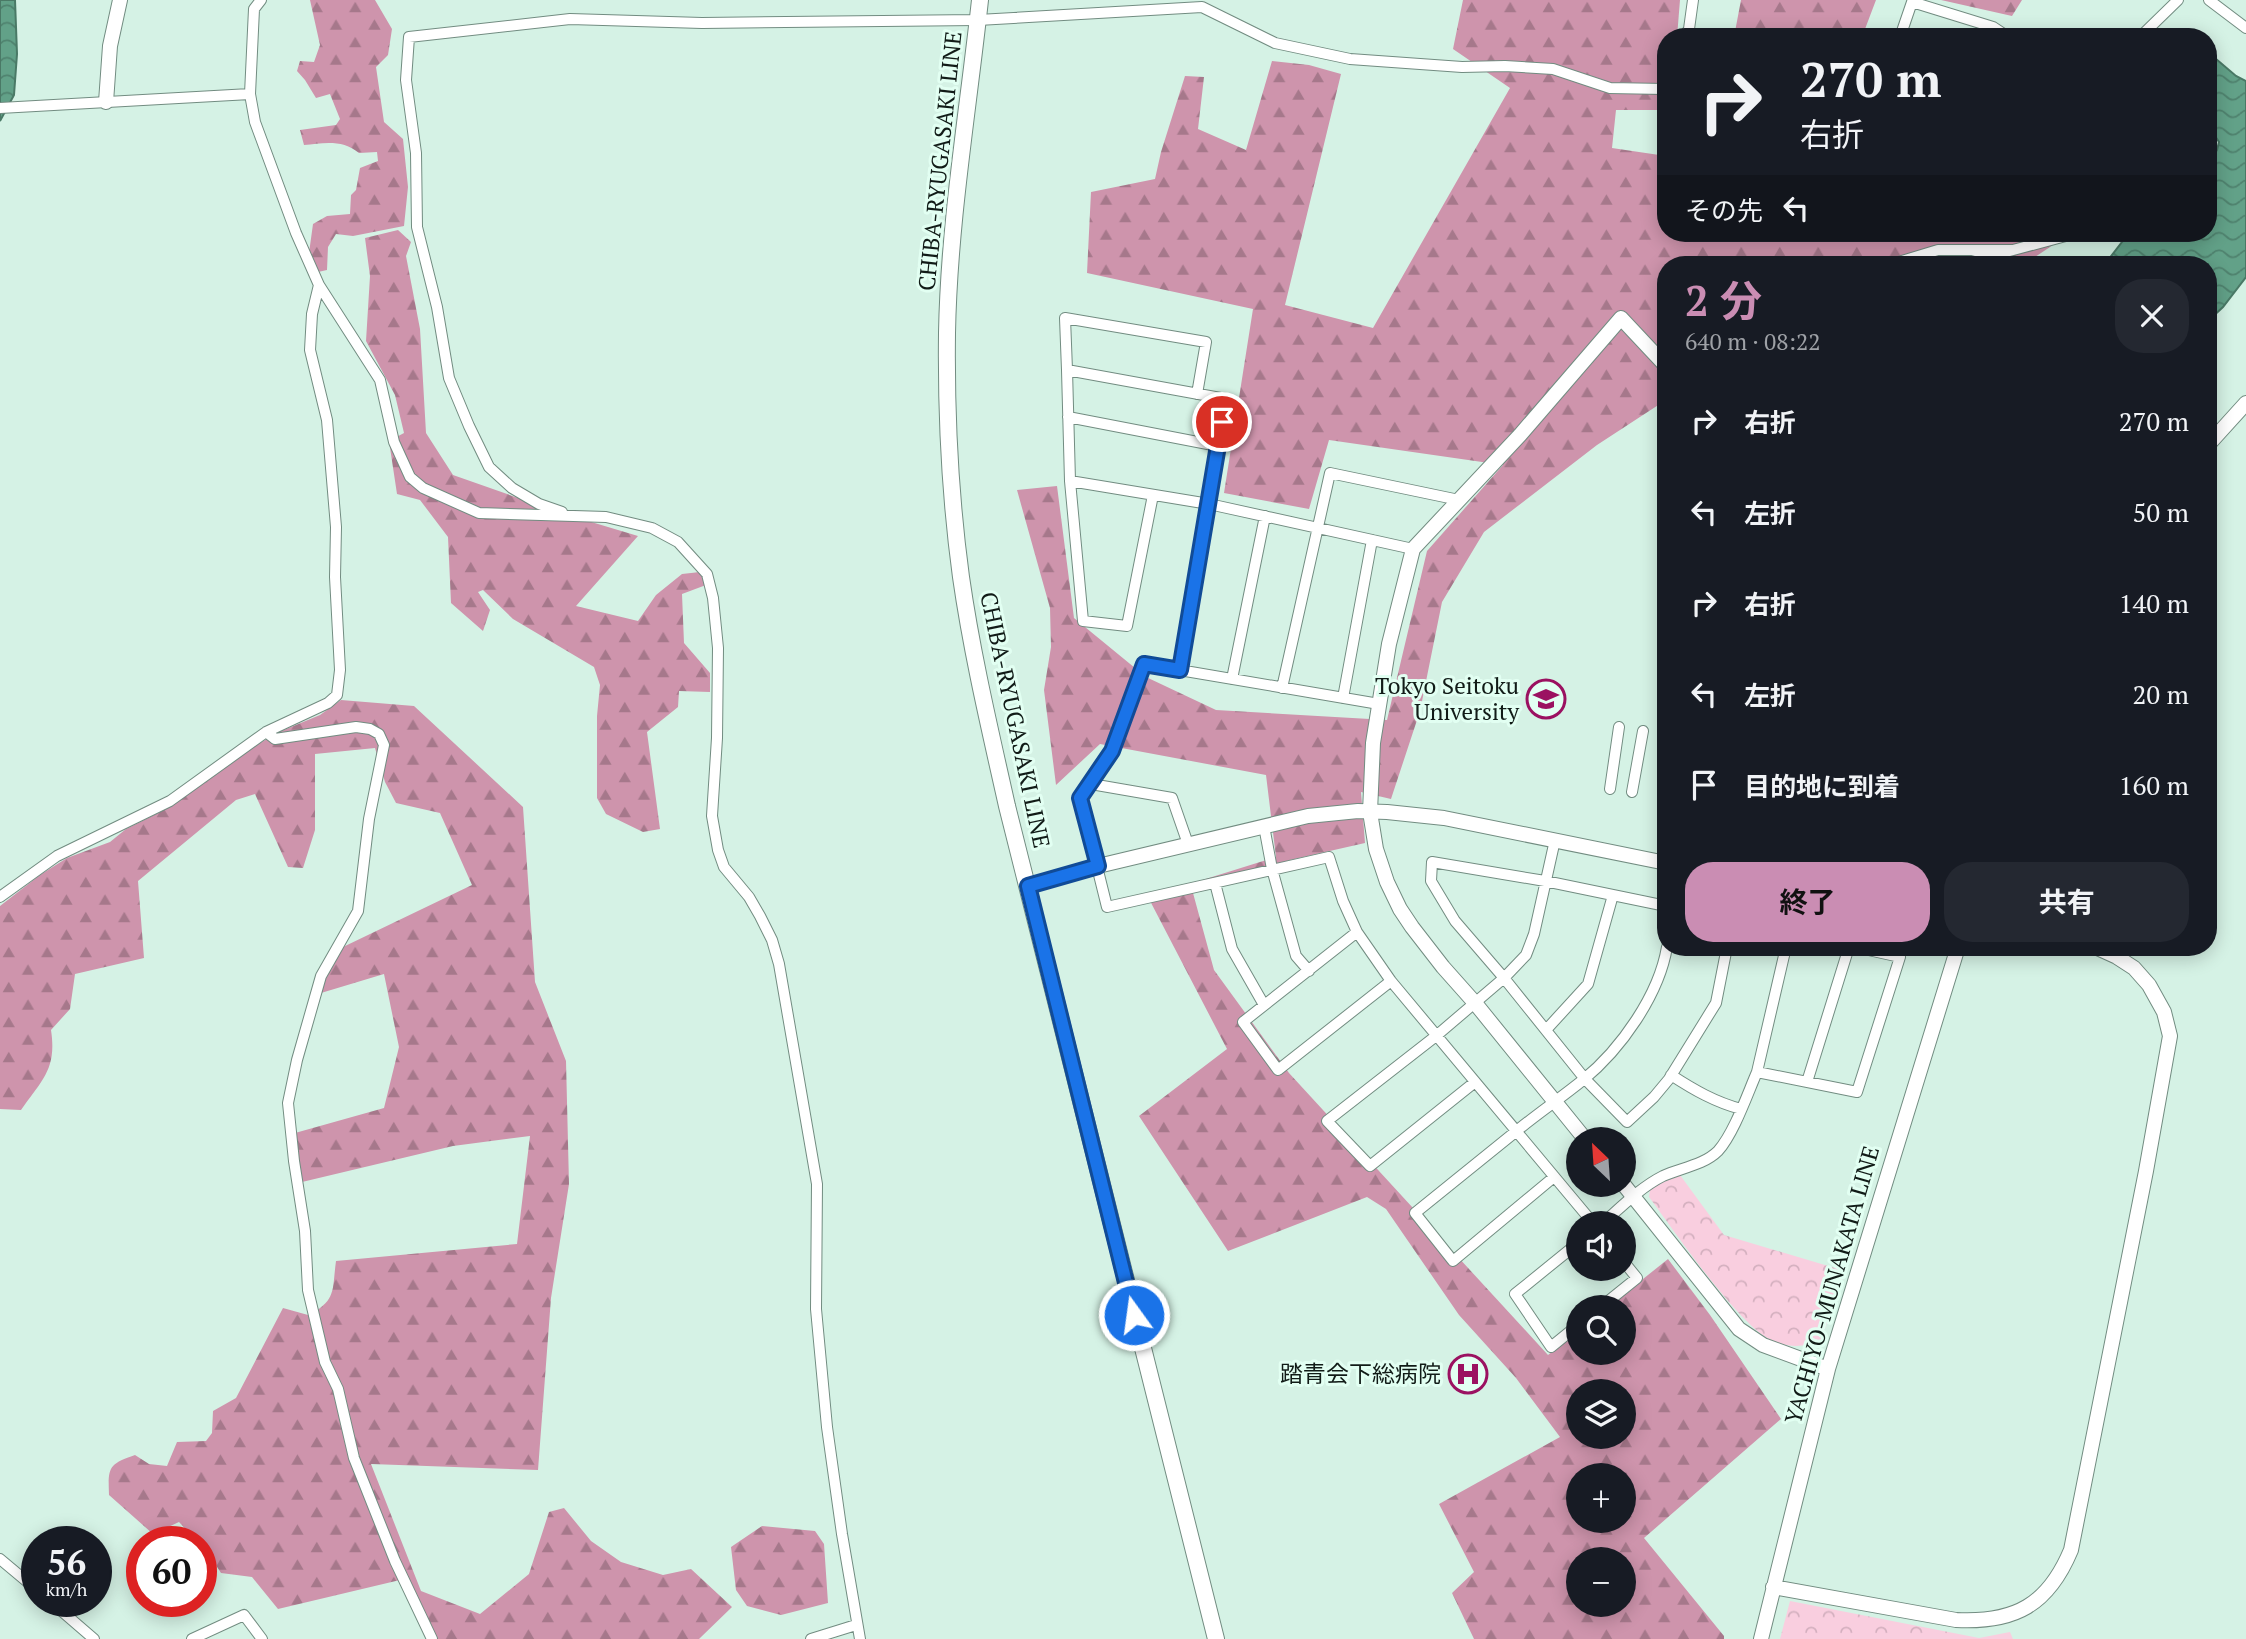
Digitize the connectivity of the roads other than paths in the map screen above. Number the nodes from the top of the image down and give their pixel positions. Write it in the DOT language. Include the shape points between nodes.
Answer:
graph roads {
  1 [pos="120,0"];
  2 [pos="261,0"];
  3 [pos="980,0"];
  4 [pos="1693,0"];
  5 [pos="2178,0"];
  6 [pos="2209,0"];
  7 [pos="978,20"];
  8 [pos="1689,28"];
  9 [pos="1903,28"];
  10 [pos="1994,28"];
  11 [pos="2149,28"];
  12 [pos="2246,28"];
  13 [pos="1657,89"];
  14 [pos="250,94"];
  15 [pos="106,102"];
  16 [pos="0,108"];
  17 [pos="2042,242"];
  18 [pos="2011,250"];
  19 [pos="1918,256"];
  20 [pos="1990,256"];
  21 [pos="319,285"];
  22 [pos="1657,356"];
  23 [pos="1066,370"];
  24 [pos="1197,394"];
  25 [pos="2246,403"];
  26 [pos="1068,417"];
  27 [pos="2217,435"];
  28 [pos="1218,446"];
  29 [pos="1070,481"];
  30 [pos="1153,495"];
  31 [pos="1459,500"];
  32 [pos="1209,504"];
  33 [pos="575,516"];
  34 [pos="1265,516"];
  35 [pos="1318,528"];
  36 [pos="1372,540"];
  37 [pos="1413,549"];
  38 [pos="1180,670"];
  39 [pos="1232,679"];
  40 [pos="1282,688"];
  41 [pos="1343,698"];
  42 [pos="1379,704"];
  43 [pos="1619,727"];
  44 [pos="266,732"];
  45 [pos="1643,732"];
  46 [pos="1091,784"];
  47 [pos="1610,789"];
  48 [pos="1632,792"];
  49 [pos="1370,812"];
  50 [pos="1264,826"];
  51 [pos="1555,840"];
  52 [pos="1188,844"];
  53 [pos="1657,861"];
  54 [pos="1098,866"];
  55 [pos="1272,869"];
  56 [pos="1545,881"];
  57 [pos="1215,883"];
  58 [pos="1028,886"];
  59 [pos="1613,895"];
  60 [pos="0,897"];
  61 [pos="1657,904"];
  62 [pos="1357,932"];
  63 [pos="1666,956"];
  64 [pos="1725,956"];
  65 [pos="1784,956"];
  66 [pos="1846,956"];
  67 [pos="1896,956"];
  68 [pos="1955,956"];
  69 [pos="2115,956"];
  70 [pos="1309,971"];
  71 [pos="1504,978"];
  72 [pos="1391,981"];
  73 [pos="1475,1003"];
  74 [pos="1264,1005"];
  75 [pos="1546,1030"];
  76 [pos="1436,1036"];
  77 [pos="1757,1072"];
  78 [pos="1671,1075"];
  79 [pos="1585,1079"];
  80 [pos="1475,1082"];
  81 [pos="1807,1082"];
  82 [pos="1553,1101"];
  83 [pos="1741,1109"];
  84 [pos="1575,1127"];
  85 [pos="1516,1131"];
  86 [pos="1554,1177"];
  87 [pos="1636,1188"];
  88 [pos="1624,1197"];
  89 [pos="1634,1197"];
  90 [pos="1583,1211"];
  91 [pos="1613,1211"];
  92 [pos="1566,1253"];
  93 [pos="1633,1281"];
  94 [pos="1616,1295"];
  95 [pos="1566,1335"];
  96 [pos="1828,1368"];
  97 [pos="0,1559"];
  98 [pos="21,1577"];
  99 [pos="1773,1587"];
  100 [pos="69,1617"];
  101 [pos="856,1625"];
  102 [pos="94,1639"];
  103 [pos="192,1639"];
  104 [pos="262,1639"];
  105 [pos="432,1639"];
  106 [pos="811,1639"];
  107 [pos="860,1639"];
  108 [pos="1216,1639"];
  109 [pos="1761,1639"];
  1 -- 15 [label="street" via="110,46"];
  2 -- 14 [label="street" via="254,9"];
  3 -- 7 [label="main road, CHIBA-RYUGASAKI LINE"];
  4 -- 8 [label="street"];
  5 -- 11 [label="street"];
  6 -- 12 [label="street"];
  7 -- 13 [label="street" via="1202,8 1275,43 1350,59 1553,69 1610,88"];
  7 -- 33 [label="street" via="702,23 569,19 409,37 406,80 416,153 417,227 438,307 449,378 489,467 539,504"];
  7 -- 58 [label="main road, CHIBA-RYUGASAKI LINE" via="950,264 950,455 971,638"];
  9 -- 10 [label="street" via="1912,2"];
  14 -- 15 [label="street"];
  14 -- 21 [label="street" via="254,122"];
  15 -- 16 [label="street"];
  17 -- 18 [label="street"];
  18 -- 19 [label="street" via="1938,250"];
  18 -- 20 [label="street"];
  21 -- 33 [label="street" via="380,380 394,442 410,477 423,488 479,513"];
  21 -- 44 [label="street" via="310,350 327,420 334,496 339,685 337,695 328,703"];
  22 -- 31 [label="street" via="1621,318"];
  23 -- 24 [label="street"];
  23 -- 24 [label="street" via="1065,318 1206,342"];
  23 -- 26 [label="street"];
  24 -- 28 [label="street" via="1226,399"];
  25 -- 27 [label="street"];
  26 -- 28 [label="street"];
  26 -- 29 [label="street"];
  28 -- 32 [label="street"];
  29 -- 30 [label="street"];
  29 -- 30 [label="street" via="1083,621 1127,626"];
  30 -- 32 [label="street"];
  31 -- 35 [label="street" via="1329,473"];
  31 -- 37 [label="street"];
  32 -- 34 [label="street"];
  32 -- 38 [label="street"];
  33 -- 101 [label="street" via="652,527 678,542 707,575 713,598 718,661 712,816 724,867 760,916 779,964 817,1184 817,1309 827,1427"];
  34 -- 35 [label="street"];
  34 -- 39 [label="street"];
  35 -- 36 [label="street"];
  35 -- 40 [label="street"];
  36 -- 37 [label="street"];
  36 -- 41 [label="street"];
  37 -- 42 [label="street"];
  38 -- 39 [label="street"];
  38 -- 46 [label="street" via="1144,664 1112,751"];
  39 -- 40 [label="street"];
  40 -- 41 [label="street"];
  41 -- 42 [label="street"];
  42 -- 49 [label="street"];
  43 -- 47 [label="street"];
  44 -- 60 [label="street" via="170,801 57,856"];
  44 -- 105 [label="street" via="275,739 356,727 379,734 384,745 358,911 321,976 288,1103 308,1290 325,1362 338,1389 354,1458"];
  45 -- 48 [label="street"];
  46 -- 52 [label="street" via="1172,798"];
  46 -- 54 [label="street" via="1080,798"];
  49 -- 50 [label="street" via="1308,816"];
  49 -- 51 [label="street" via="1422,815"];
  49 -- 73 [label="street" via="1376,849 1400,909"];
  50 -- 52 [label="street"];
  50 -- 55 [label="street"];
  51 -- 53 [label="street"];
  51 -- 56 [label="street"];
  52 -- 54 [label="street"];
  54 -- 57 [label="street" via="1107,907"];
  54 -- 58 [label="street"];
  55 -- 57 [label="street"];
  55 -- 62 [label="street" via="1329,857"];
  55 -- 70 [label="street" via="1296,956"];
  56 -- 59 [label="street"];
  56 -- 71 [label="street" via="1526,955"];
  56 -- 71 [label="street" via="1432,862 1431,881 1449,911"];
  57 -- 74 [label="street" via="1231,948"];
  58 -- 108 [label="main road, CHIBA-RYUGASAKI LINE"];
  59 -- 61 [label="street"];
  59 -- 75 [label="street" via="1588,984"];
  62 -- 70 [label="street"];
  62 -- 72 [label="street"];
  63 -- 79 [label="street" via="1647,1004"];
  64 -- 78 [label="street" via="1716,1003"];
  65 -- 77 [label="street"];
  66 -- 81 [label="street"];
  67 -- 81 [label="street" via="1900,957 1857,1092"];
  68 -- 96 [label="street, YACHIYO-MUNAKATA LINE"];
  69 -- 99 [label="street" via="2149,985 2164,1012 2170,1036 2071,1550 2062,1572 2025,1608 1979,1622"];
  70 -- 74 [label="street"];
  71 -- 73 [label="street"];
  71 -- 75 [label="street"];
  72 -- 74 [label="street" via="1278,1070 1243,1022"];
  72 -- 76 [label="street"];
  73 -- 76 [label="street"];
  73 -- 82 [label="street"];
  75 -- 79 [label="street"];
  76 -- 80 [label="street"];
  76 -- 80 [label="street" via="1327,1121 1370,1166"];
  77 -- 81 [label="street"];
  77 -- 83 [label="street"];
  78 -- 79 [label="street" via="1627,1122"];
  78 -- 83 [label="street" via="1714,1100"];
  79 -- 82 [label="street"];
  80 -- 85 [label="street"];
  82 -- 84 [label="street"];
  82 -- 85 [label="street"];
  83 -- 87 [label="street" via="1717,1152"];
  85 -- 86 [label="street"];
  85 -- 86 [label="street" via="1415,1213 1452,1261"];
  86 -- 90 [label="street"];
  88 -- 91 [label="street"];
  89 -- 96 [label="street" via="1739,1329 1785,1355"];
  92 -- 95 [label="street" via="1515,1294 1551,1347"];
  93 -- 94 [label="street"];
  96 -- 99 [label="street, YACHIYO-MUNAKATA LINE"];
  97 -- 98 [label="street"];
  99 -- 109 [label="street, YACHIYO-MUNAKATA LINE"];
  100 -- 102 [label="street"];
  101 -- 106 [label="street"];
  101 -- 107 [label="street"];
  103 -- 104 [label="street" via="244,1615"];
}
